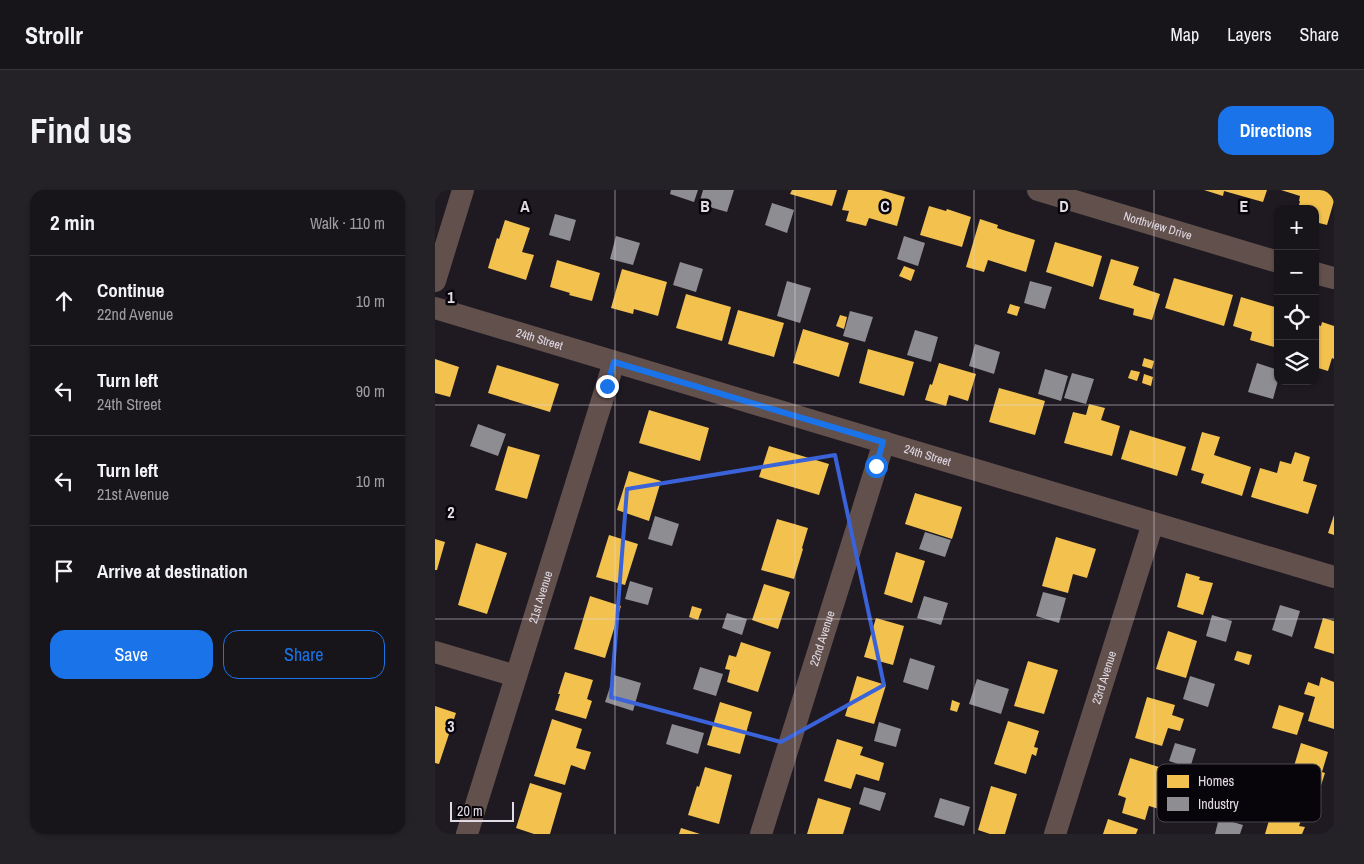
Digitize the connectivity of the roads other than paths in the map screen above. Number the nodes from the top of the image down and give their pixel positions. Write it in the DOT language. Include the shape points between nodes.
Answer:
graph roads {
  1 [pos="463,190"];
  2 [pos="1038,190"];
  3 [pos="1274,261"];
  4 [pos="1319,274"];
  5 [pos="1334,278"];
  6 [pos="435,281"];
  7 [pos="435,308"];
  8 [pos="614,362"];
  9 [pos="883,442"];
  10 [pos="1153,522"];
  11 [pos="1334,577"];
  12 [pos="435,652"];
  13 [pos="515,676"];
  14 [pos="467,834"];
  15 [pos="761,834"];
  16 [pos="1055,834"];
  1 -- 6 [label="street"];
  2 -- 3 [label="street, Northview Drive"];
  4 -- 5 [label="street"];
  7 -- 8 [label="street, 24th Street"];
  8 -- 9 [label="street, 24th Street"];
  8 -- 13 [label="street, 21st Avenue"];
  9 -- 10 [label="street, 24th Street"];
  9 -- 15 [label="street, 22nd Avenue"];
  10 -- 11 [label="street, 24th Street"];
  10 -- 16 [label="street, 23rd Avenue"];
  12 -- 13 [label="street"];
  13 -- 14 [label="street, 21st Avenue"];
}
